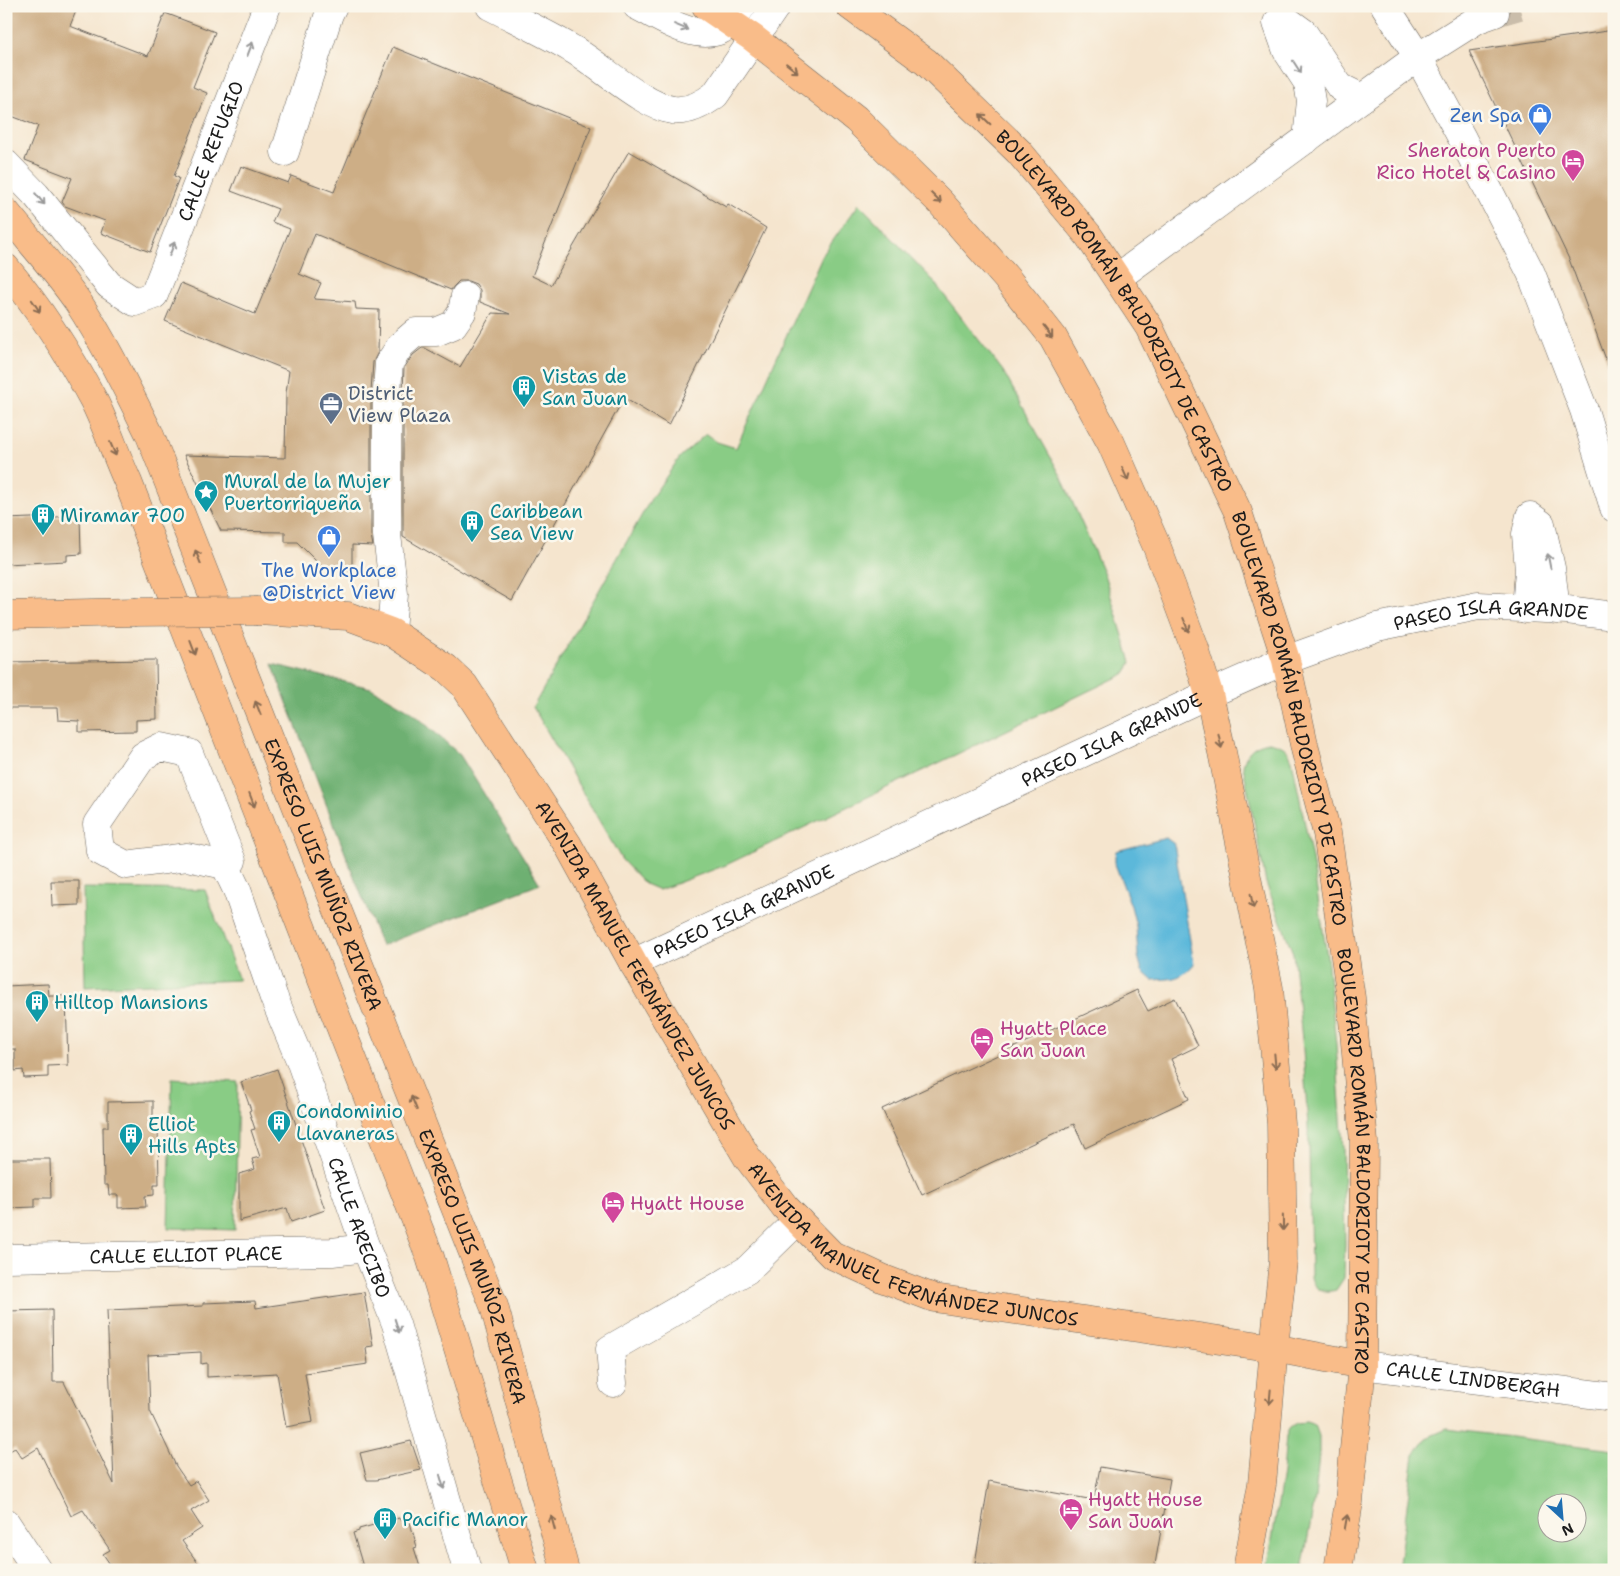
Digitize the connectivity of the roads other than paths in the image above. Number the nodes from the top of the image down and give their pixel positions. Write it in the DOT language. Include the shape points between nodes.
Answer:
graph roads {
  1 [pos="267,6"];
  2 [pos="333,6"];
  3 [pos="490,6"];
  4 [pos="637,6"];
  5 [pos="706,6"];
  6 [pos="776,6"];
  7 [pos="850,6"];
  8 [pos="1385,6"];
  9 [pos="1495,13"];
  10 [pos="736,14"];
  11 [pos="753,38"];
  12 [pos="1418,57"];
  13 [pos="1362,98"];
  14 [pos="1307,139"];
  15 [pos="285,152"];
  16 [pos="6,164"];
  17 [pos="6,212"];
  18 [pos="6,268"];
  19 [pos="1117,278"];
  20 [pos="465,296"];
  21 [pos="1614,508"];
  22 [pos="1526,609"];
  23 [pos="1556,610"];
  24 [pos="6,615"];
  25 [pos="1614,616"];
  26 [pos="391,632"];
  27 [pos="1286,660"];
  28 [pos="1209,694"];
  29 [pos="226,865"];
  30 [pos="633,963"];
  31 [pos="798,1220"];
  32 [pos="366,1248"];
  33 [pos="6,1258"];
  34 [pos="1274,1348"];
  35 [pos="1362,1365"];
  36 [pos="613,1382"];
  37 [pos="1613,1396"];
  38 [pos="6,1522"];
  39 [pos="37,1570"];
  40 [pos="467,1570"];
  41 [pos="525,1570"];
  42 [pos="565,1570"];
  43 [pos="1247,1570"];
  44 [pos="1338,1570"];
  16 -- 1 [label="street, CALLE REFUGIO, one-way" via="36,195 109,285 135,302 154,295"];
  2 -- 15 [label="street"];
  3 -- 11 [label="street" via="572,48 652,104 673,110 704,103 715,95"];
  4 -- 10 [label="street, one-way" via="687,30 705,33 722,29"];
  5 -- 10 [label="main road"];
  6 -- 11 [label="street"];
  19 -- 7 [label="main road, BOULEVARD ROMÁN BALDORIOTY DE CASTRO, one-way" via="1088,235 1019,152 926,62"];
  8 -- 12 [label="street"];
  9 -- 12 [label="street" via="1478,19"];
  10 -- 11 [label="main road"];
  11 -- 28 [label="main road, one-way" via="856,119 940,202 1053,337 1112,443 1154,538"];
  12 -- 13 [label="street"];
  12 -- 21 [label="street" via="1531,273 1584,410"];
  13 -- 14 [label="street"];
  13 -- 14 [label="street, one-way" via="1340,87 1303,32 1281,21 1287,51 1308,83 1311,101"];
  14 -- 19 [label="street"];
  42 -- 17 [label="main road, EXPRESO LUIS MUÑOZ RIVERA, one-way" via="494,1306 149,433 78,302"];
  18 -- 41 [label="main road, EXPRESO LUIS MUÑOZ RIVERA, one-way" via="61,343 94,402 128,482 430,1256"];
  19 -- 27 [label="main road, BOULEVARD ROMÁN BALDORIOTY DE CASTRO" via="1148,327 1238,512"];
  20 -- 26 [label="street" via="462,312 452,325 436,332 416,332 401,345 389,363 387,535 394,594"];
  22 -- 23 [label="street, PASEO ISLA GRANDE"];
  23 -- 22 [label="street, one-way" via="1541,524 1530,516 1526,534 1529,570"];
  22 -- 27 [label="street, PASEO ISLA GRANDE" via="1478,606 1377,627"];
  23 -- 25 [label="street, PASEO ISLA GRANDE"];
  24 -- 26 [label="main road, AVENIDA MANUEL FERNÁNDEZ JUNCOS, bridge" via="257,612 348,616"];
  26 -- 30 [label="main road, AVENIDA MANUEL FERNÁNDEZ JUNCOS" via="446,668 464,685 568,845"];
  27 -- 28 [label="street, PASEO ISLA GRANDE"];
  27 -- 35 [label="main road, BOULEVARD ROMÁN BALDORIOTY DE CASTRO" via="1304,749 1327,832 1351,998 1364,1142"];
  28 -- 30 [label="street, PASEO ISLA GRANDE"];
  28 -- 34 [label="main road, one-way" via="1269,988 1281,1124 1284,1261"];
  29 -- 29 [label="street" via="186,857 126,864 100,851 96,824 143,756 160,748 189,753 232,861"];
  29 -- 32 [label="street, CALLE ARECIBO" via="300,1060"];
  30 -- 31 [label="main road, AVENIDA MANUEL FERNÁNDEZ JUNCOS" via="747,1157"];
  31 -- 34 [label="main road, AVENIDA MANUEL FERNÁNDEZ JUNCOS" via="832,1255 934,1298"];
  31 -- 36 [label="street" via="747,1270 610,1348"];
  32 -- 33 [label="street, CALLE ELLIOT PLACE" via="332,1252"];
  32 -- 40 [label="street, CALLE ARECIBO, one-way" via="396,1324"];
  34 -- 35 [label="main road, CALLE LINDBERGH"];
  34 -- 43 [label="main road, one-way" via="1262,1484"];
  35 -- 37 [label="street, CALLE LINDBERGH"];
  44 -- 35 [label="main road, BOULEVARD ROMÁN BALDORIOTY DE CASTRO, one-way" via="1349,1502"];
  38 -- 39 [label="street"];
}
